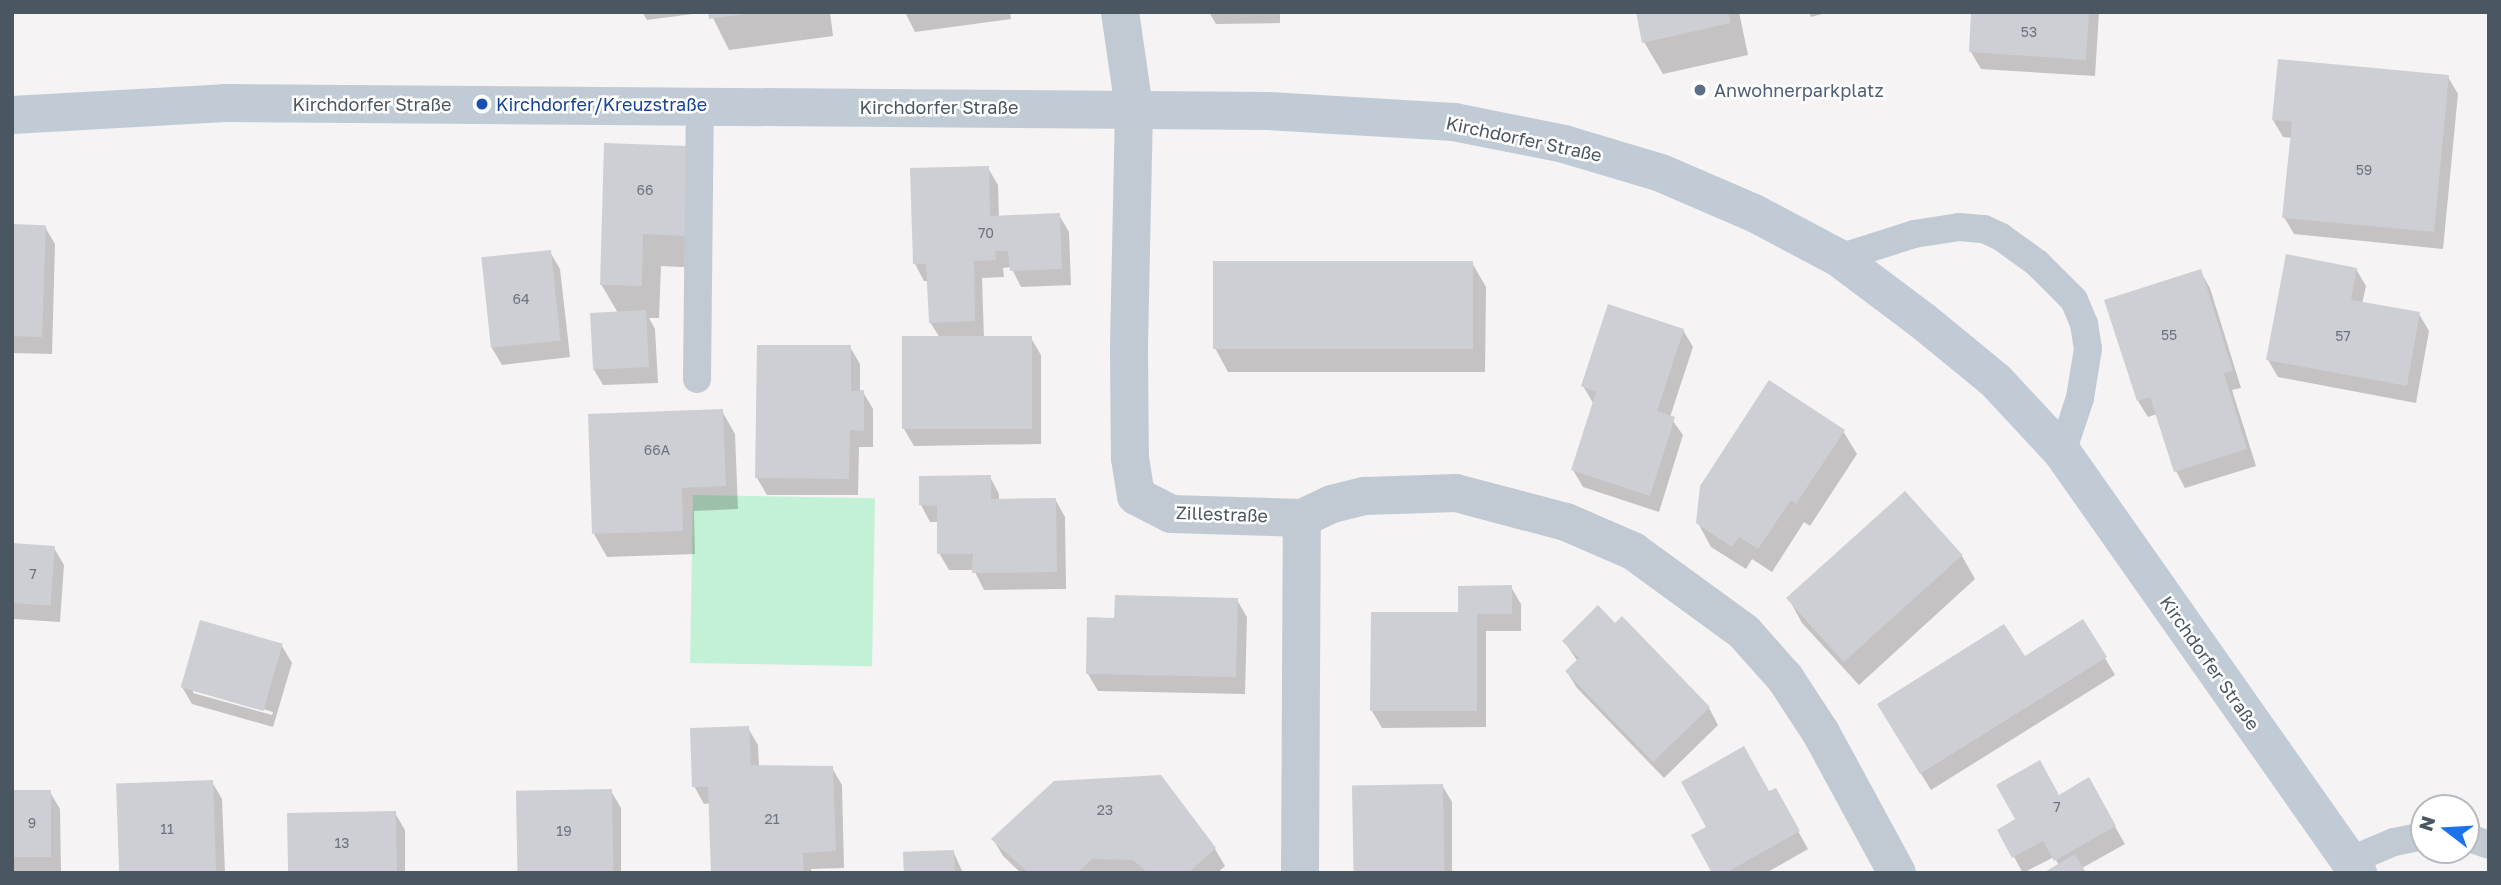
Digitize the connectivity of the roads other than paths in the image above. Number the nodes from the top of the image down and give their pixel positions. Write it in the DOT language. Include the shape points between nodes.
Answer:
graph roads {
  1 [pos="1120,12"];
  2 [pos="700,106"];
  3 [pos="1133,108"];
  4 [pos="12,115"];
  5 [pos="1839,258"];
  6 [pos="697,379"];
  7 [pos="2062,452"];
  8 [pos="1303,518"];
  9 [pos="2410,839"];
  10 [pos="2354,867"];
  11 [pos="1300,873"];
  12 [pos="1897,873"];
  1 -- 3 [label="street"];
  2 -- 3 [label="street, Kirchdorfer Straße"];
  2 -- 4 [label="street, Kirchdorfer Straße" via="225,103"];
  2 -- 6 [label="lane"];
  3 -- 5 [label="street, Kirchdorfer Straße" via="1454,122 1564,144 1661,173"];
  3 -- 8 [label="street, Zillestraße" via="1129,365 1130,458 1136,496 1171,514"];
  5 -- 7 [label="street, Kirchdorfer Straße" via="1996,381"];
  5 -- 7 [label="lane" via="1914,234 1959,228 1984,229 2037,263 2074,300 2088,349 2080,398"];
  7 -- 10 [label="street, Kirchdorfer Straße"];
  8 -- 11 [label="street"];
  8 -- 12 [label="street" via="1332,504 1366,496 1456,493 1566,522 1633,551 1744,632 1785,678 1821,733"];
  9 -- 10 [label="lane" via="2394,842"];
}
